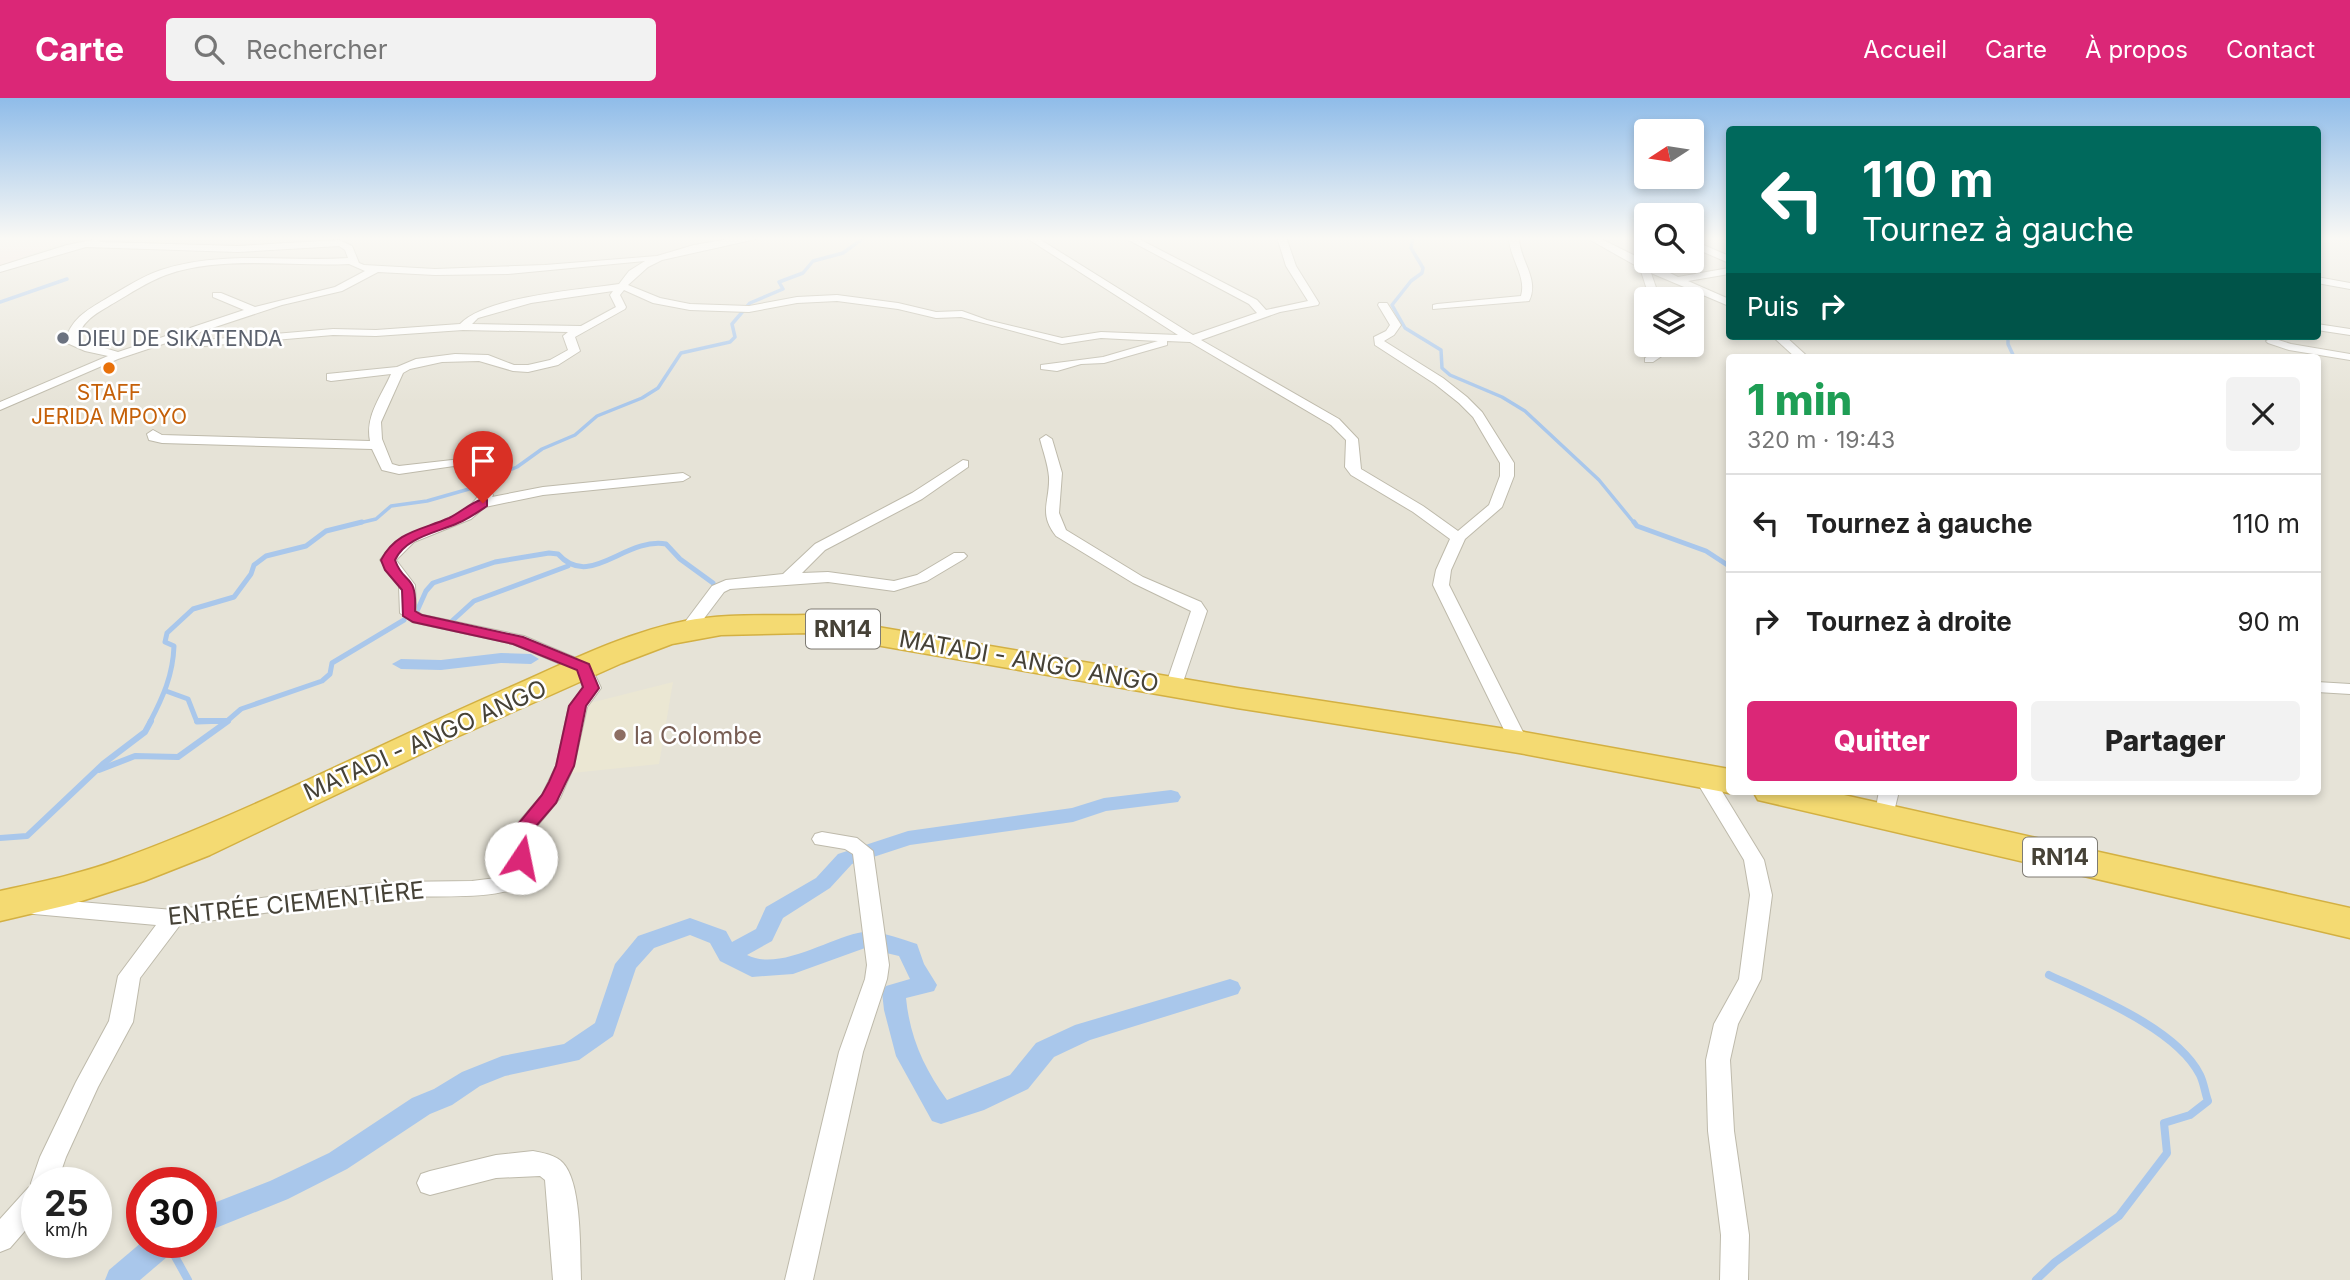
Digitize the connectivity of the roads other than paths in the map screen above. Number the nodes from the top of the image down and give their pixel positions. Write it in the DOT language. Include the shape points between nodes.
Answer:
graph roads {
  1 [pos="125,292"];
  2 [pos="326,292"];
  3 [pos="582,292"];
  4 [pos="618,292"];
  5 [pos="637,292"];
  6 [pos="1117,292"];
  7 [pos="1233,292"];
  8 [pos="1307,292"];
  9 [pos="1529,292"];
  10 [pos="1704,292"];
  11 [pos="217,295"];
  12 [pos="1726,302"];
  13 [pos="1383,305"];
  14 [pos="1437,307"];
  15 [pos="256,311"];
  16 [pos="1264,314"];
  17 [pos="474,316"];
  18 [pos="390,320"];
  19 [pos="463,327"];
  20 [pos="2321,328"];
  21 [pos="581,329"];
  22 [pos="2350,332"];
  23 [pos="1192,339"];
  24 [pos="165,340"];
  25 [pos="1169,340"];
  26 [pos="1783,340"];
  27 [pos="2272,341"];
  28 [pos="1799,354"];
  29 [pos="114,357"];
  30 [pos="1654,357"];
  31 [pos="2350,357"];
  32 [pos="1649,360"];
  33 [pos="1045,367"];
  34 [pos="400,370"];
  35 [pos="331,377"];
  36 [pos="0,406"];
  37 [pos="153,434"];
  38 [pos="1046,439"];
  39 [pos="374,444"];
  40 [pos="963,464"];
  41 [pos="682,477"];
  42 [pos="483,503"];
  43 [pos="1458,538"];
  44 [pos="959,556"];
  45 [pos="788,578"];
  46 [pos="687,630"];
  47 [pos="584,668"];
  48 [pos="1174,687"];
  49 [pos="2321,687"];
  50 [pos="2350,690"];
  51 [pos="1519,742"];
  52 [pos="1716,777"];
  53 [pos="1804,795"];
  54 [pos="1886,805"];
  55 [pos="822,839"];
  56 [pos="5,905"];
  57 [pos="173,918"];
  58 [pos="2350,923"];
  59 [pos="51,1167"];
  60 [pos="430,1183"];
  61 [pos="21,1215"];
  62 [pos="0,1239"];
  63 [pos="567,1280"];
  64 [pos="799,1280"];
  65 [pos="1734,1280"];
  1 -- 29 [label="street" via="75,326 71,341"];
  2 -- 15 [label="street"];
  3 -- 17 [label="street" via="530,300"];
  4 -- 21 [label="street" via="621,307"];
  5 -- 25 [label="street" via="690,307 742,310 836,298 936,315 962,314 1062,341 1101,335"];
  6 -- 23 [label="street"];
  7 -- 16 [label="street"];
  8 -- 16 [label="street" via="1314,303"];
  9 -- 14 [label="street" via="1525,299"];
  10 -- 12 [label="street"];
  11 -- 15 [label="street"];
  13 -- 43 [label="street" via="1396,325 1379,343 1463,400 1478,415 1507,463 1495,508"];
  15 -- 24 [label="street"];
  16 -- 23 [label="street"];
  17 -- 18 [label="street"];
  17 -- 19 [label="street"];
  19 -- 21 [label="street"];
  19 -- 24 [label="street" via="205,343"];
  20 -- 22 [label="street"];
  21 -- 34 [label="street" via="569,336 574,351 570,355 537,366 513,368 488,358 469,357 409,364"];
  23 -- 25 [label="street"];
  23 -- 43 [label="street" via="1335,422 1352,439 1356,472"];
  24 -- 29 [label="street"];
  25 -- 33 [label="street" via="1104,360"];
  26 -- 28 [label="street"];
  27 -- 31 [label="street"];
  29 -- 36 [label="street"];
  30 -- 32 [label="street"];
  34 -- 35 [label="street"];
  34 -- 39 [label="street" via="376,410"];
  37 -- 39 [label="street" via="162,439 286,445"];
  38 -- 48 [label="street" via="1056,476 1053,525 1138,580 1195,605 1199,611"];
  39 -- 42 [label="street" via="392,470 463,465 483,487"];
  40 -- 45 [label="street" via="917,496 820,547"];
  41 -- 42 [label="street" via="543,491"];
  42 -- 47 [label="street" via="394,548 388,560 409,590 408,613 518,640"];
  43 -- 51 [label="street" via="1445,563 1441,585"];
  44 -- 45 [label="street" via="922,578 894,586 855,579"];
  45 -- 46 [label="street" via="718,589"];
  46 -- 47 [label="highway, MATADI - ANGO ANGO / RN14"];
  46 -- 48 [label="highway, MATADI - ANGO ANGO / RN14" via="807,624"];
  47 -- 56 [label="highway, MATADI - ANGO ANGO / RN14" via="196,845 130,871"];
  47 -- 57 [label="street, ENTRÉE CIEMENTIÈRE" via="592,688 578,706 565,766 550,798 528,823 512,883 335,895"];
  48 -- 51 [label="highway, MATADI - ANGO ANGO / RN14"];
  49 -- 50 [label="street"];
  51 -- 52 [label="highway, MATADI - ANGO ANGO / RN14"];
  52 -- 65 [label="street" via="1754,860 1761,895 1750,979 1726,1024 1718,1060 1721,1131 1735,1235"];
  53 -- 54 [label="highway, RN14"];
  54 -- 58 [label="highway, RN14" via="2157,878"];
  55 -- 64 [label="street" via="849,843 863,851 878,965 851,1052"];
  56 -- 57 [label="street, ENTRÉE CIEMENTIÈRE"];
  57 -- 59 [label="street" via="129,976 121,1022 88,1082"];
  60 -- 63 [label="street" via="509,1165 546,1164 555,1172"];
  61 -- 62 [label="street"];
}
